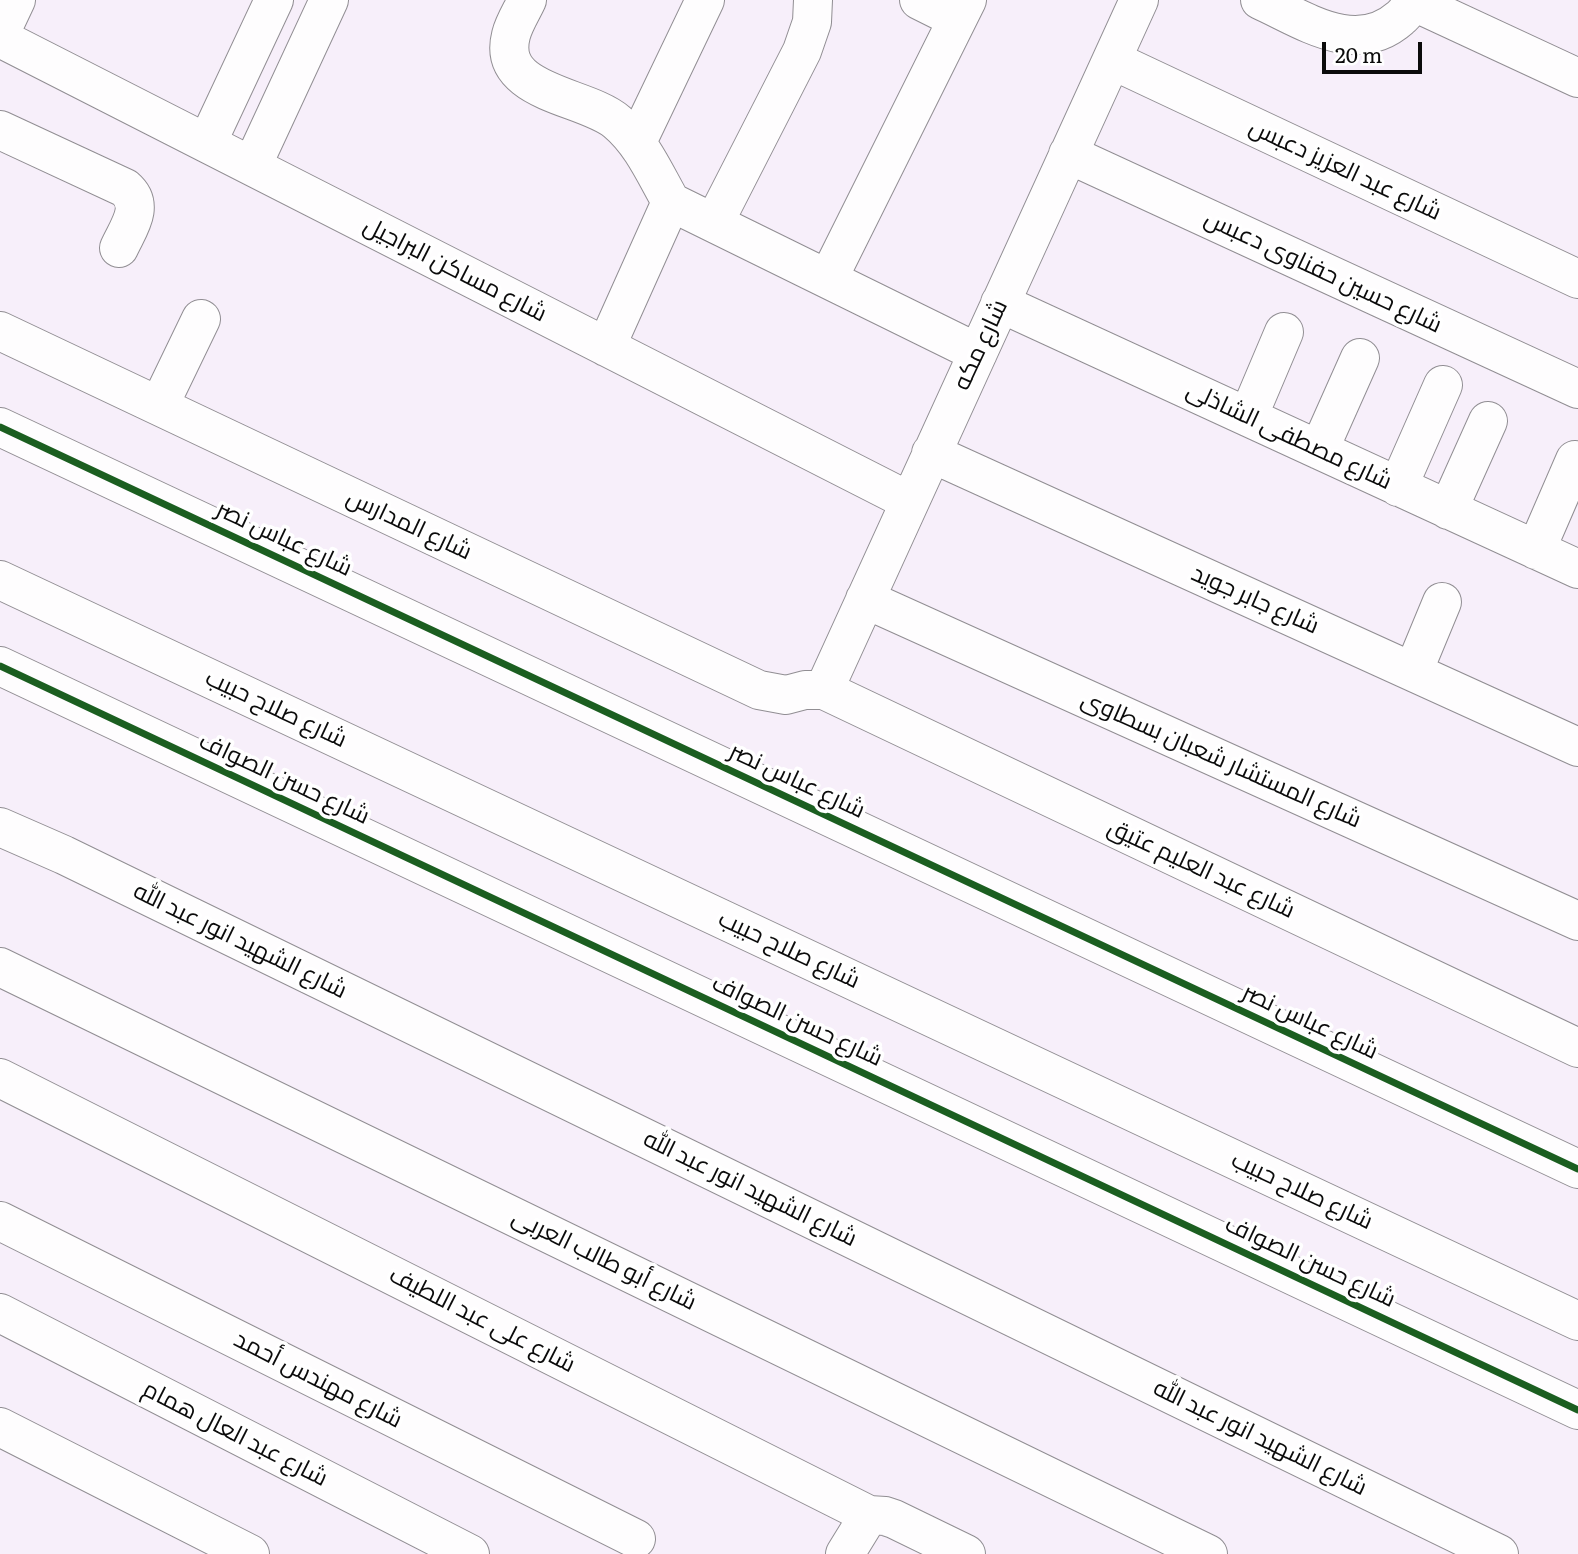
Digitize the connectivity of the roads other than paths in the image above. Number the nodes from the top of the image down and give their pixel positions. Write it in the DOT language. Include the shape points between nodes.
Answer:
graph roads {
  1 [pos="16,0"];
  2 [pos="329,0"];
  3 [pos="527,0"];
  4 [pos="705,0"];
  5 [pos="813,0"];
  6 [pos="919,0"];
  7 [pos="1139,0"];
  8 [pos="1260,0"];
  9 [pos="270,1"];
  10 [pos="1412,1"];
  11 [pos="962,10"];
  12 [pos="0,36"];
  13 [pos="1112,60"];
  14 [pos="1578,78"];
  15 [pos="0,130"];
  16 [pos="637,142"];
  17 [pos="207,144"];
  18 [pos="1068,155"];
  19 [pos="252,166"];
  20 [pos="671,202"];
  21 [pos="714,223"];
  22 [pos="119,248"];
  23 [pos="828,279"];
  24 [pos="1578,279"];
  25 [pos="1000,303"];
  26 [pos="201,319"];
  27 [pos="0,331"];
  28 [pos="1284,332"];
  29 [pos="606,347"];
  30 [pos="978,353"];
  31 [pos="1360,358"];
  32 [pos="1443,385"];
  33 [pos="1578,389"];
  34 [pos="159,406"];
  35 [pos="1248,417"];
  36 [pos="1488,421"];
  37 [pos="0,427"];
  38 [pos="1320,450"];
  39 [pos="931,453"];
  40 [pos="1575,460"];
  41 [pos="1398,486"];
  42 [pos="909,501"];
  43 [pos="1448,510"];
  44 [pos="1536,550"];
  45 [pos="1578,569"];
  46 [pos="0,580"];
  47 [pos="865,599"];
  48 [pos="1442,602"];
  49 [pos="0,666"];
  50 [pos="1413,672"];
  51 [pos="824,690"];
  52 [pos="1578,747"];
  53 [pos="0,827"];
  54 [pos="1578,921"];
  55 [pos="0,967"];
  56 [pos="1578,1048"];
  57 [pos="0,1078"];
  58 [pos="1578,1169"];
  59 [pos="0,1221"];
  60 [pos="0,1313"];
  61 [pos="1578,1321"];
  62 [pos="1578,1410"];
  63 [pos="0,1427"];
  64 [pos="869,1516"];
  65 [pos="636,1539"];
  66 [pos="250,1554"];
  67 [pos="470,1554"];
  68 [pos="845,1554"];
  69 [pos="966,1554"];
  70 [pos="1208,1554"];
  71 [pos="1499,1554"];
  1 -- 12 [label="street"];
  2 -- 19 [label="street"];
  3 -- 16 [label="street" via="509,48 520,75 616,120"];
  4 -- 16 [label="street"];
  5 -- 21 [label="street" via="812,22 802,51"];
  6 -- 11 [label="street"];
  7 -- 13 [label="street, شارع مكه"];
  8 -- 10 [label="street" via="1328,32 1347,36 1386,29 1402,17"];
  9 -- 17 [label="street"];
  10 -- 14 [label="street"];
  11 -- 23 [label="street"];
  12 -- 17 [label="street, شارع مساكن البراجيل"];
  13 -- 18 [label="street, شارع مكه"];
  13 -- 24 [label="street, شارع عبد العزيز دعبس"];
  15 -- 22 [label="street" via="131,193 135,214"];
  16 -- 20 [label="street"];
  17 -- 19 [label="street, شارع مساكن البراجيل"];
  18 -- 25 [label="street, شارع مكه"];
  18 -- 33 [label="street, شارع حسين حفناوى دعبس"];
  19 -- 29 [label="street, شارع مساكن البراجيل"];
  20 -- 21 [label="street"];
  20 -- 29 [label="street"];
  21 -- 23 [label="street"];
  23 -- 30 [label="street"];
  25 -- 30 [label="street, شارع مكه"];
  25 -- 35 [label="street, شارع مصطفى الشاذلى"];
  26 -- 34 [label="street"];
  27 -- 34 [label="street, شارع المدارس"];
  28 -- 35 [label="street"];
  29 -- 42 [label="street, شارع مساكن البراجيل"];
  30 -- 39 [label="street, شارع مكه"];
  31 -- 38 [label="street"];
  32 -- 41 [label="street"];
  34 -- 51 [label="street, شارع المدارس" via="759,690 786,695"];
  35 -- 38 [label="street, شارع مصطفى الشاذلى"];
  36 -- 43 [label="street"];
  37 -- 58 [label="street, شارع عباس نصر"];
  38 -- 41 [label="street, شارع مصطفى الشاذلى"];
  39 -- 42 [label="street, شارع مكه"];
  39 -- 50 [label="street, شارع جابر جويد"];
  40 -- 44 [label="street"];
  41 -- 43 [label="street, شارع مصطفى الشاذلى"];
  42 -- 47 [label="street, شارع مكه"];
  43 -- 44 [label="street, شارع مصطفى الشاذلى"];
  44 -- 45 [label="street, شارع مصطفى الشاذلى"];
  46 -- 61 [label="street, شارع صلاح حبيب"];
  47 -- 51 [label="street, شارع مكه"];
  47 -- 54 [label="street, شارع المستشار شعبان بسطاوى"];
  48 -- 50 [label="street"];
  49 -- 62 [label="street, شارع حسن الصواف"];
  50 -- 52 [label="street, شارع جابر جويد"];
  51 -- 56 [label="street, شارع عبد العليم عتيق"];
  53 -- 71 [label="street, شارع الشهيد انور عبد الله"];
  55 -- 70 [label="street, شارع أبو طالب العربى"];
  57 -- 64 [label="street, شارع على عبد اللطيف"];
  59 -- 65 [label="street, شارع مهندس أحمد"];
  60 -- 67 [label="street, شارع عبد العال همام"];
  63 -- 66 [label="street"];
  64 -- 68 [label="street"];
  64 -- 69 [label="street, شارع على عبد اللطيف" via="894,1519"];
}
